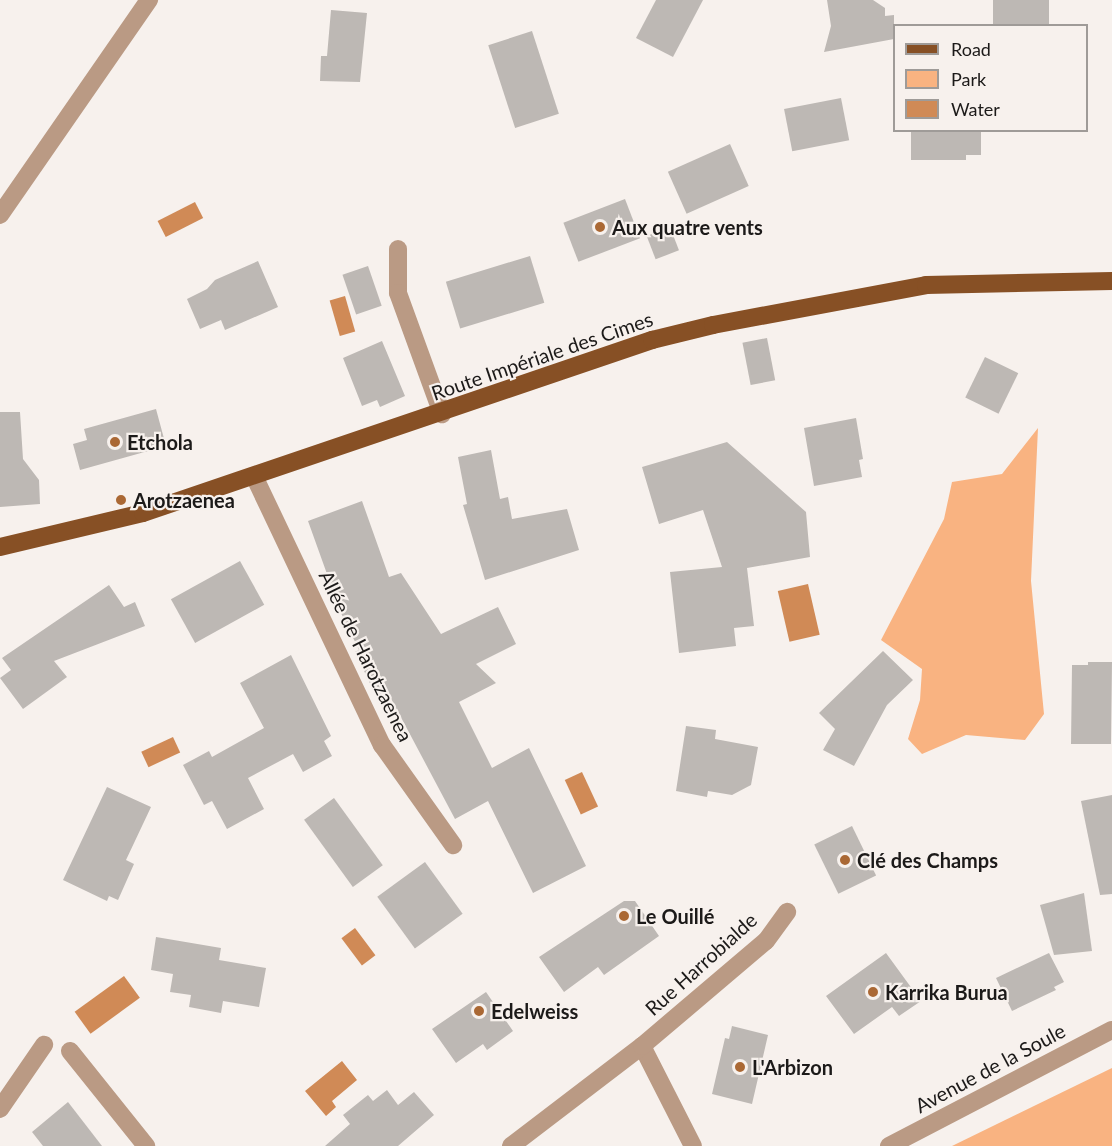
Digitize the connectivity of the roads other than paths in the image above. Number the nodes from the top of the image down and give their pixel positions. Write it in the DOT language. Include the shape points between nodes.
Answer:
graph roads {
  1 [pos="149,0"];
  2 [pos="0,214"];
  3 [pos="398,249"];
  4 [pos="1112,281"];
  5 [pos="442,414"];
  6 [pos="255,478"];
  7 [pos="0,547"];
  8 [pos="453,845"];
  9 [pos="787,912"];
  10 [pos="1112,1030"];
  11 [pos="44,1045"];
  12 [pos="642,1046"];
  13 [pos="70,1051"];
  14 [pos="0,1109"];
  15 [pos="146,1146"];
  16 [pos="511,1146"];
  17 [pos="693,1146"];
  18 [pos="889,1146"];
  1 -- 2 [label="street"];
  3 -- 5 [label="street" via="398,293"];
  4 -- 5 [label="main road, Route Impériale des Cimes" via="926,285 852,296 652,340"];
  5 -- 6 [label="main road, Route Impériale des Cimes"];
  6 -- 7 [label="main road, Route Impériale des Cimes" via="143,513"];
  6 -- 8 [label="street, Allée de Harotzaenea" via="382,745"];
  9 -- 12 [label="street, Rue Harrobialde" via="766,941"];
  10 -- 18 [label="street, Avenue de la Soule"];
  11 -- 14 [label="street"];
  12 -- 16 [label="street, Rue Harrobialde"];
  12 -- 17 [label="street"];
  13 -- 15 [label="street"];
}
